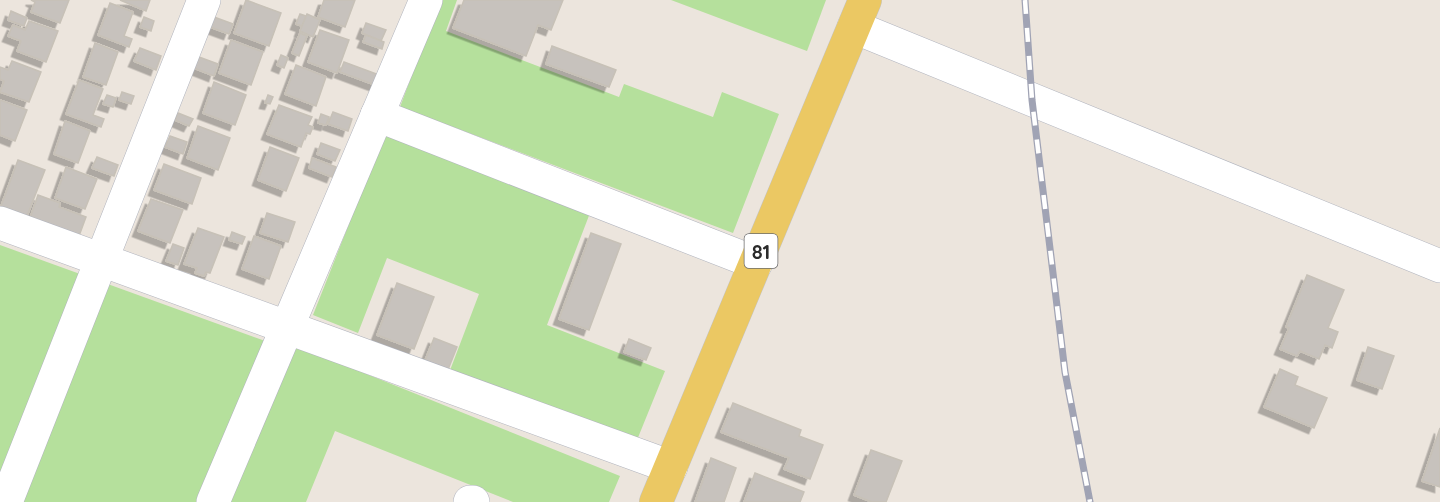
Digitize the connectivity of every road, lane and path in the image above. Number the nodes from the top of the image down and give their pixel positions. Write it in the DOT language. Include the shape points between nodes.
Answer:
graph roads {
  1 [pos="204,0"];
  2 [pos="426,0"];
  3 [pos="860,14"];
  4 [pos="377,115"];
  5 [pos="0,223"];
  6 [pos="102,260"];
  7 [pos="756,263"];
  8 [pos="1440,266"];
  9 [pos="287,328"];
  10 [pos="671,468"];
  11 [pos="6,502"];
  12 [pos="213,502"];
  13 [pos="656,502"];
  1 -- 6 [label="street"];
  2 -- 4 [label="street"];
  3 -- 7 [label="main road, 81"];
  3 -- 8 [label="street"];
  4 -- 7 [label="street"];
  4 -- 9 [label="street"];
  5 -- 6 [label="street"];
  6 -- 9 [label="street"];
  6 -- 11 [label="street"];
  7 -- 10 [label="main road, 81"];
  9 -- 10 [label="street"];
  9 -- 12 [label="street"];
  10 -- 13 [label="main road, 81"];
}
